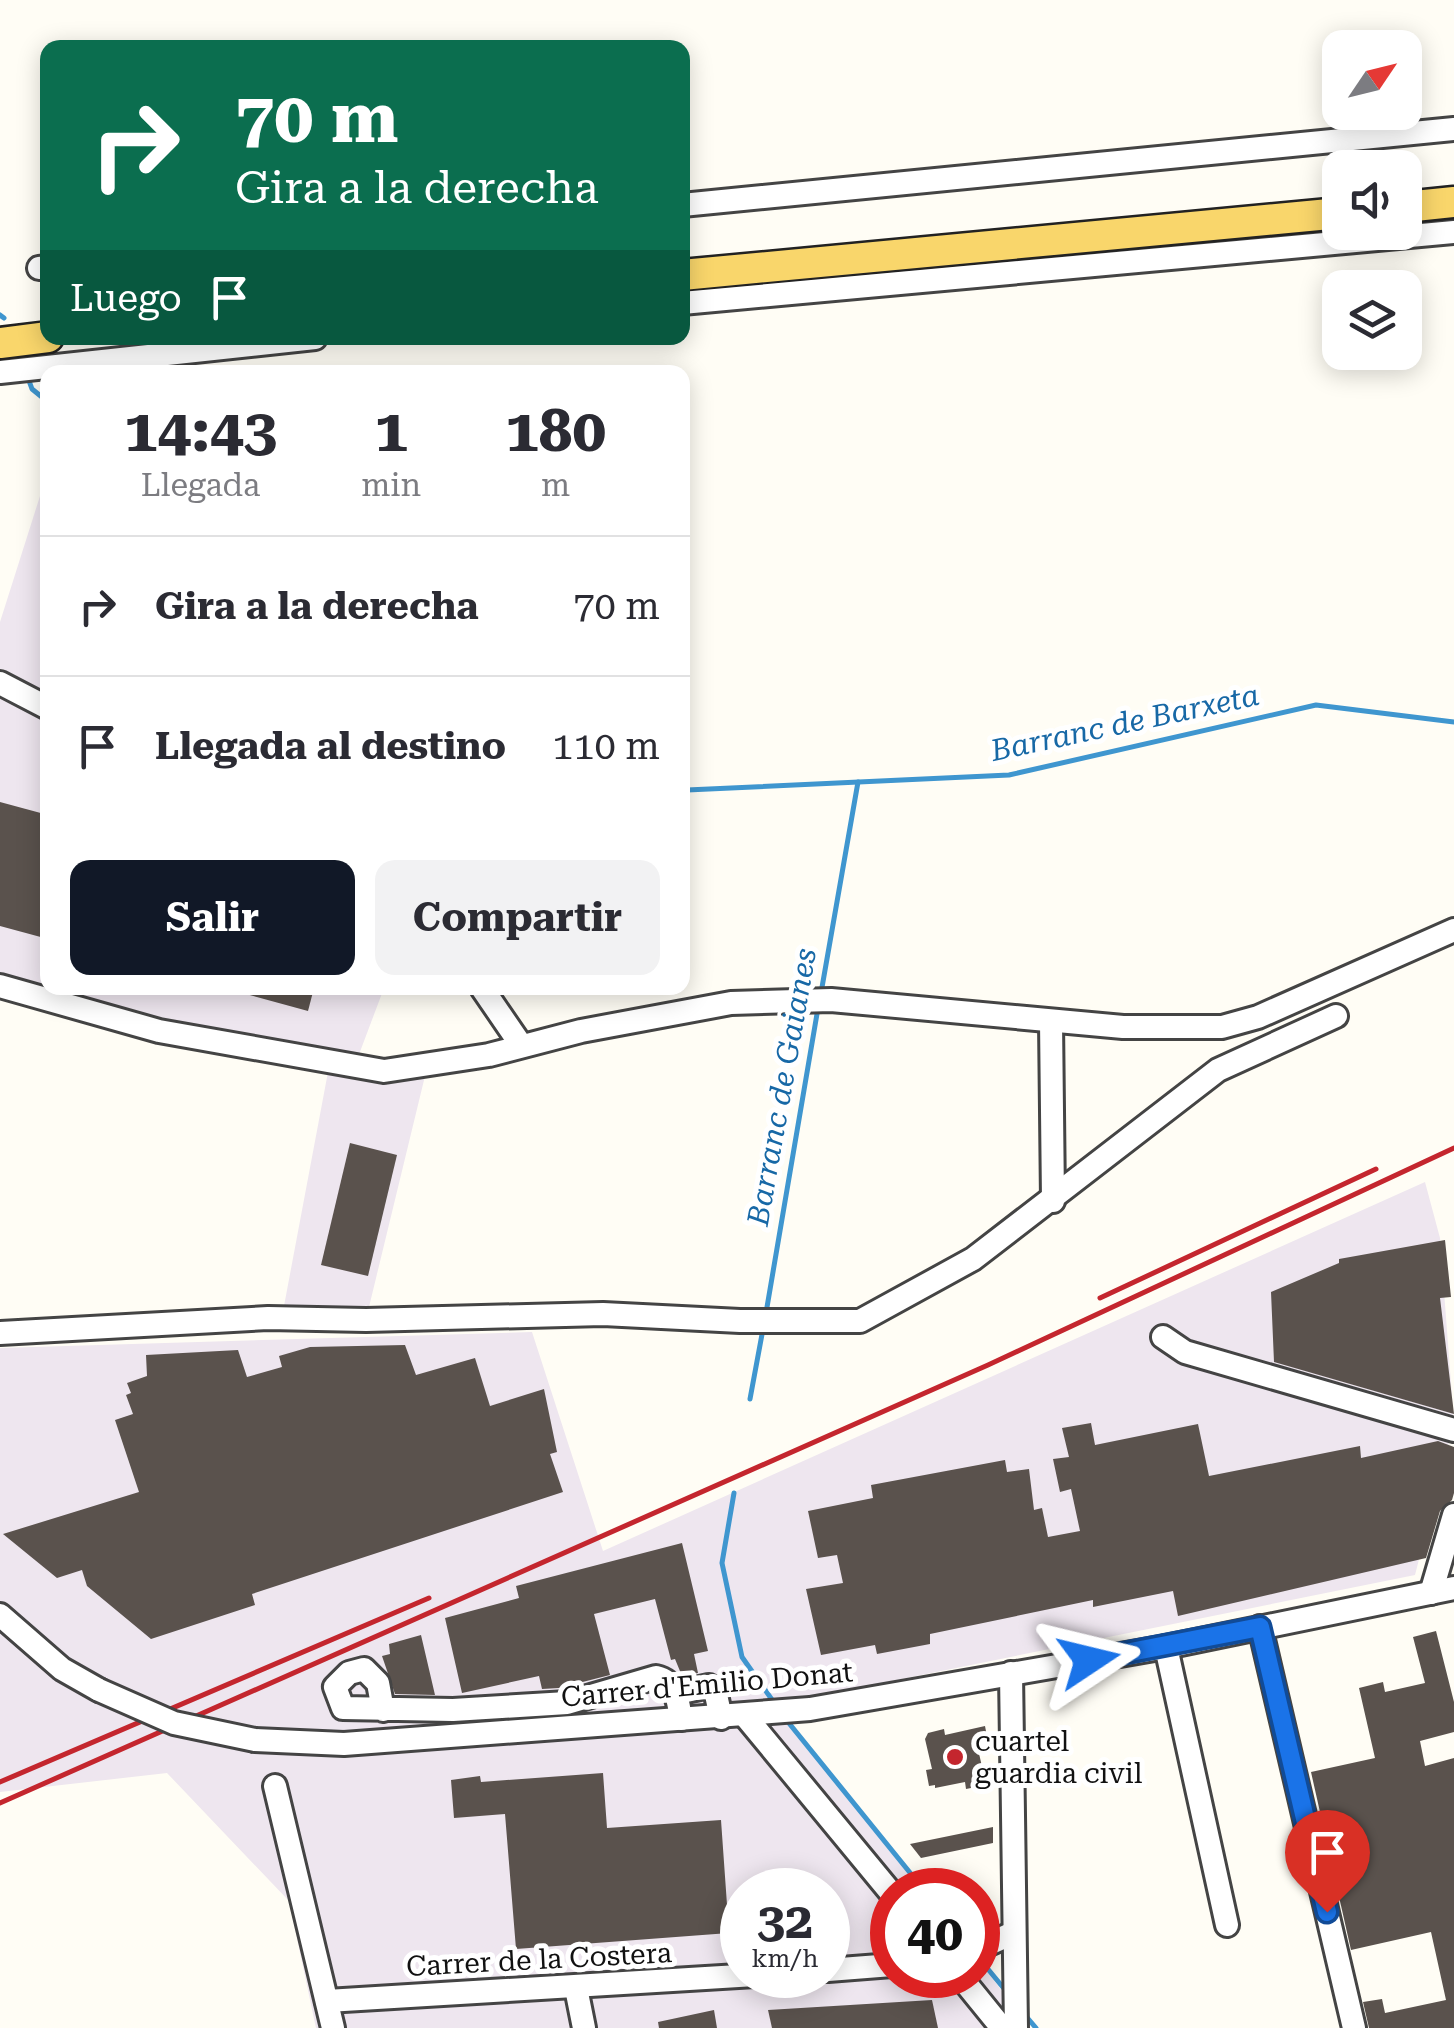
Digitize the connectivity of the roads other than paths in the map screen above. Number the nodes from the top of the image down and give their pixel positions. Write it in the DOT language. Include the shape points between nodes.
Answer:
graph roads {
  1 [pos="1454,129"];
  2 [pos="1454,202"];
  3 [pos="690,204"];
  4 [pos="1422,205"];
  5 [pos="1322,215"];
  6 [pos="1454,232"];
  7 [pos="690,274"];
  8 [pos="690,301"];
  9 [pos="40,338"];
  10 [pos="0,342"];
  11 [pos="250,345"];
  12 [pos="65,365"];
  13 [pos="40,368"];
  14 [pos="0,372"];
  15 [pos="0,682"];
  16 [pos="40,704"];
  17 [pos="1454,930"];
  18 [pos="0,986"];
  19 [pos="487,995"];
  20 [pos="1336,1016"];
  21 [pos="1051,1021"];
  22 [pos="522,1045"];
  23 [pos="1052,1202"];
  24 [pos="0,1334"];
  25 [pos="1163,1337"];
  26 [pos="1454,1430"];
  27 [pos="1454,1515"];
  28 [pos="1443,1590"];
  29 [pos="0,1615"];
  30 [pos="1260,1627"];
  31 [pos="1166,1647"];
  32 [pos="1011,1673"];
  33 [pos="677,1693"];
  34 [pos="383,1710"];
  35 [pos="758,1715"];
  36 [pos="720,1718"];
  37 [pos="681,1719"];
  38 [pos="275,1786"];
  39 [pos="873,1868"];
  40 [pos="1000,1922"];
  41 [pos="1227,1924"];
  42 [pos="1000,1952"];
  43 [pos="720,1978"];
  44 [pos="576,1988"];
  45 [pos="982,1998"];
  46 [pos="327,2001"];
  47 [pos="1011,2026"];
  48 [pos="333,2028"];
  49 [pos="584,2028"];
  50 [pos="1354,2028"];
  1 -- 3 [label="street"];
  2 -- 4 [label="main road"];
  5 -- 7 [label="main road"];
  6 -- 8 [label="street"];
  9 -- 10 [label="main road"];
  11 -- 12 [label="street"];
  13 -- 14 [label="street"];
  15 -- 16 [label="street"];
  17 -- 21 [label="street" via="1222,1027"];
  18 -- 22 [label="street" via="158,1031 384,1071"];
  19 -- 22 [label="street"];
  20 -- 23 [label="street" via="1218,1070"];
  21 -- 22 [label="street" via="821,1000 731,1003"];
  21 -- 23 [label="street"];
  23 -- 24 [label="street" via="973,1260 860,1321 603,1314 268,1318"];
  25 -- 26 [label="street" via="1185,1352"];
  27 -- 28 [label="street"];
  28 -- 30 [label="street, Carrer d'Emilio Donat"];
  29 -- 37 [label="street, Carrer d'Emilio Donat, bridge" via="62,1669 99,1690 174,1723 255,1740 344,1744"];
  30 -- 31 [label="street, Carrer d'Emilio Donat"];
  30 -- 50 [label="street"];
  31 -- 32 [label="street, Carrer d'Emilio Donat"];
  31 -- 41 [label="street"];
  32 -- 35 [label="street, Carrer d'Emilio Donat"];
  32 -- 40 [label="street"];
  33 -- 34 [label="street" via="656,1677 568,1704"];
  33 -- 36 [label="street" via="710,1686"];
  33 -- 37 [label="street"];
  35 -- 36 [label="street, Carrer d'Emilio Donat"];
  35 -- 39 [label="street"];
  36 -- 37 [label="street, Carrer d'Emilio Donat"];
  38 -- 46 [label="street"];
  42 -- 47 [label="street"];
  43 -- 44 [label="street, Carrer de la Costera"];
  44 -- 46 [label="street, Carrer de la Costera"];
  44 -- 49 [label="street"];
  45 -- 47 [label="street"];
  46 -- 48 [label="street"];
}
